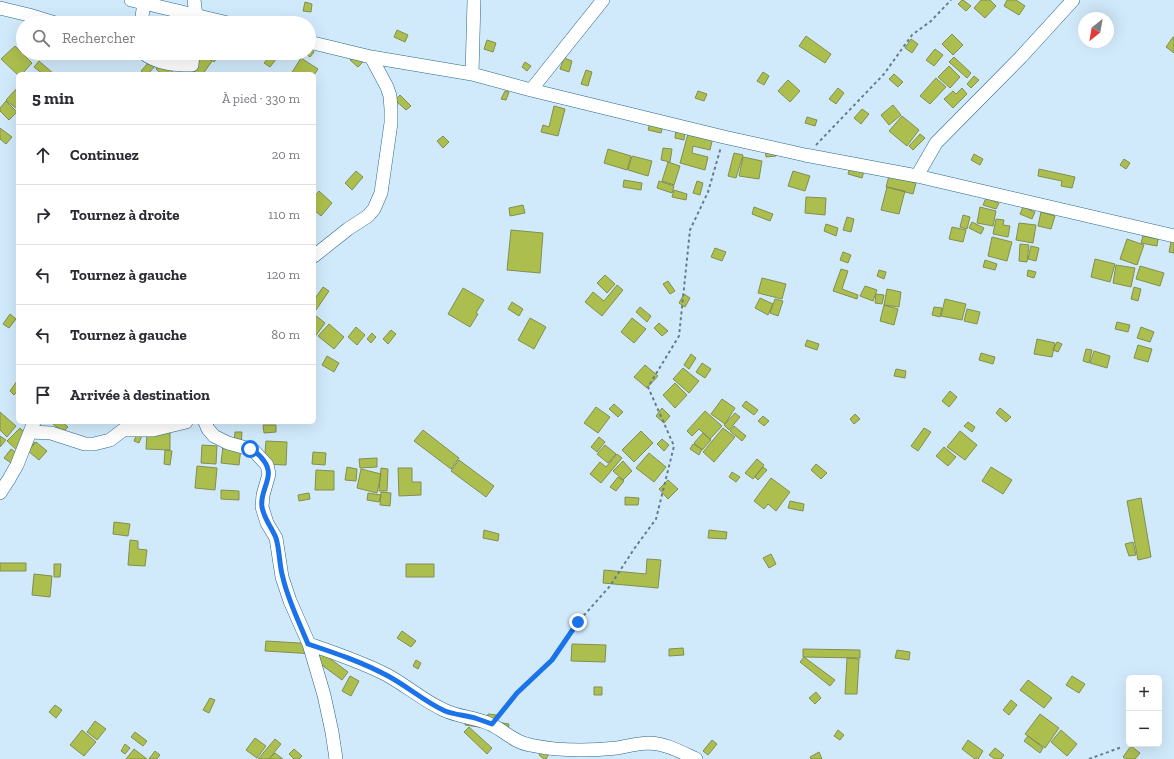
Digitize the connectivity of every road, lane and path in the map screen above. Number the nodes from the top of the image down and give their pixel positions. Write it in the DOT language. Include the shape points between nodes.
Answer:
graph roads {
  1 [pos="194,0"];
  2 [pos="474,0"];
  3 [pos="603,0"];
  4 [pos="951,0"];
  5 [pos="1073,0"];
  6 [pos="138,2"];
  7 [pos="0,8"];
  8 [pos="32,16"];
  9 [pos="140,16"];
  10 [pos="186,16"];
  11 [pos="196,16"];
  12 [pos="316,44"];
  13 [pos="371,57"];
  14 [pos="153,60"];
  15 [pos="192,60"];
  16 [pos="472,74"];
  17 [pos="531,90"];
  18 [pos="724,137"];
  19 [pos="806,155"];
  20 [pos="917,176"];
  21 [pos="1174,236"];
  22 [pos="316,254"];
  23 [pos="178,424"];
  24 [pos="206,424"];
  25 [pos="32,427"];
  26 [pos="0,493"];
  27 [pos="308,644"];
  28 [pos="492,724"];
  29 [pos="1122,747"];
  30 [pos="336,759"];
  31 [pos="696,759"];
  32 [pos="1089,759"];
  1 -- 11 [label="street"];
  2 -- 16 [label="street"];
  3 -- 17 [label="street"];
  4 -- 19 [label="path" via="931,21 912,35 884,74"];
  5 -- 20 [label="street" via="936,143"];
  6 -- 9 [label="street"];
  6 -- 10 [label="street"];
  7 -- 8 [label="street"];
  12 -- 13 [label="street"];
  13 -- 16 [label="street"];
  13 -- 22 [label="street" via="387,87 391,109 381,193 368,216"];
  14 -- 15 [label="street" via="192,65"];
  16 -- 17 [label="street"];
  17 -- 18 [label="street"];
  18 -- 19 [label="street"];
  18 -- 28 [label="path" via="708,192 690,230 679,336 648,387 674,446 656,519 610,586 578,622 552,660 517,693"];
  19 -- 20 [label="street"];
  20 -- 21 [label="street"];
  23 -- 25 [label="street" via="153,430 122,430 110,440 94,444 85,444"];
  24 -- 27 [label="street" via="214,436 254,451 267,465 269,474 262,506 267,523 276,538 282,577 290,601"];
  25 -- 26 [label="street" via="17,465"];
  27 -- 28 [label="street" via="350,658 387,675 444,710"];
  27 -- 30 [label="street" via="324,695"];
  28 -- 31 [label="street" via="511,738 529,745 591,750 650,743 671,748"];
  29 -- 32 [label="path"];
}
